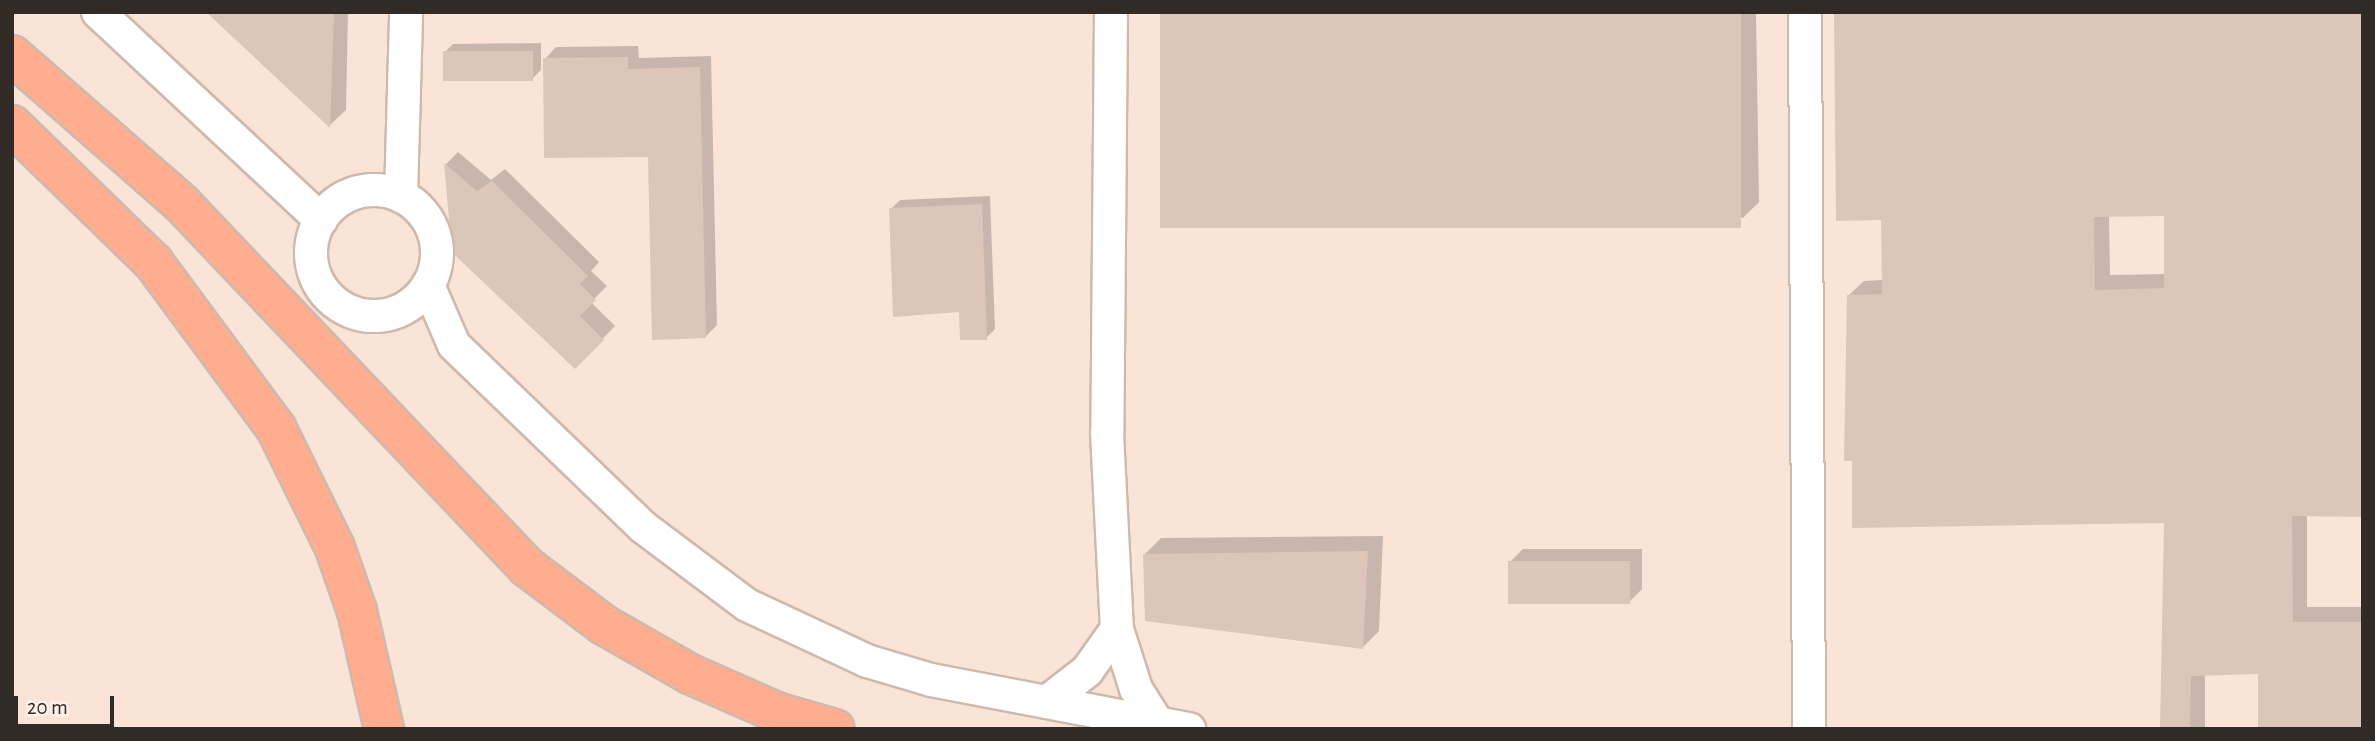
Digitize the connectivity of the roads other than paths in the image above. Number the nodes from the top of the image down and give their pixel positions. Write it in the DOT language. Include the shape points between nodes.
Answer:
graph roads {
  1 [pos="98,12"];
  2 [pos="405,12"];
  3 [pos="1111,12"];
  4 [pos="1805,12"];
  5 [pos="12,55"];
  6 [pos="12,125"];
  7 [pos="401,196"];
  8 [pos="321,220"];
  9 [pos="428,285"];
  10 [pos="1117,629"];
  11 [pos="1047,702"];
  12 [pos="1804,719"];
  13 [pos="1158,724"];
  14 [pos="384,729"];
  15 [pos="835,729"];
  16 [pos="1189,729"];
  1 -- 8 [label="street"];
  2 -- 7 [label="street"];
  3 -- 10 [label="street" via="1107,433"];
  4 -- 12 [label="street"];
  5 -- 15 [label="highway" via="182,204 527,567 604,625 690,674 776,712"];
  6 -- 14 [label="highway" via="153,262 276,428 335,548 357,611"];
  7 -- 8 [label="street" via="356,193"];
  7 -- 9 [label="street" via="421,212 434,234 437,260"];
  8 -- 9 [label="street" via="311,247 313,268 321,287 341,307 368,315 396,312"];
  9 -- 11 [label="street" via="454,345 643,527 747,605 867,661"];
  10 -- 11 [label="street" via="1087,671"];
  10 -- 13 [label="street" via="1136,689"];
  11 -- 13 [label="street"];
  13 -- 16 [label="street"];
}
